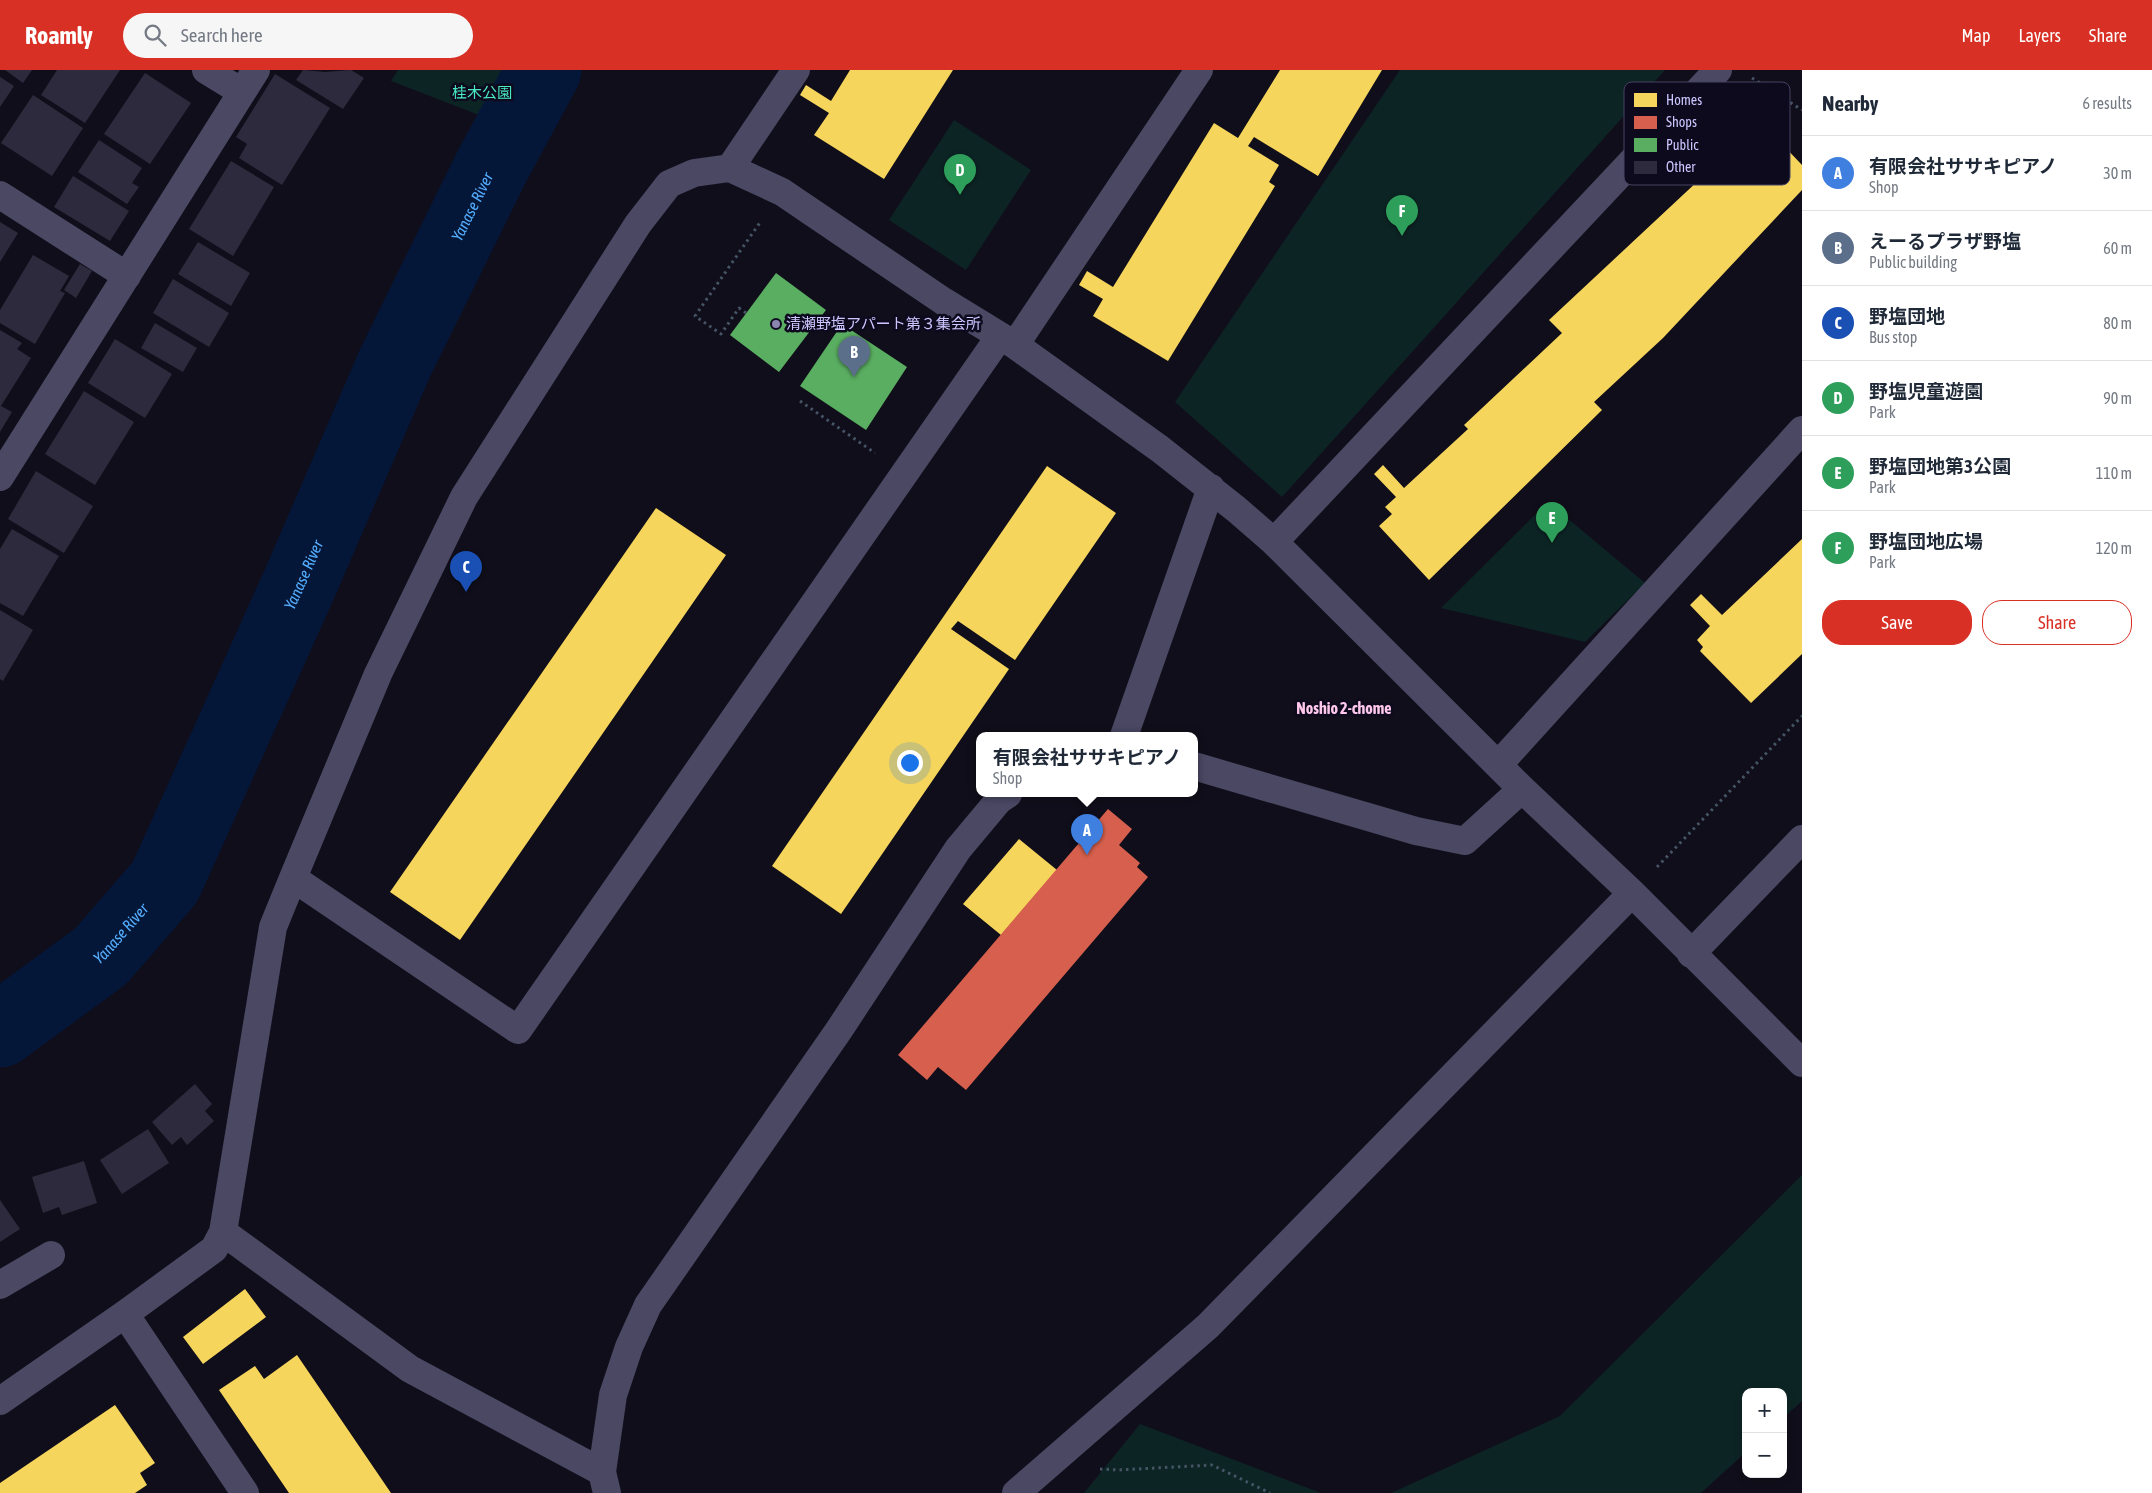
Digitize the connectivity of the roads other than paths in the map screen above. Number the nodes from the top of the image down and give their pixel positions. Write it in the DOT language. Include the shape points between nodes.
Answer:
graph roads {
  1 [pos="206,70"];
  2 [pos="796,70"];
  3 [pos="1199,70"];
  4 [pos="1718,70"];
  5 [pos="249,81"];
  6 [pos="1707,82"];
  7 [pos="730,168"];
  8 [pos="1624,170"];
  9 [pos="0,195"];
  10 [pos="127,276"];
  11 [pos="1007,340"];
  12 [pos="1802,430"];
  13 [pos="2,469"];
  14 [pos="1211,488"];
  15 [pos="1274,542"];
  16 [pos="1125,732"];
  17 [pos="1499,764"];
  18 [pos="1198,767"];
  19 [pos="1522,789"];
  20 [pos="1004,797"];
  21 [pos="1802,839"];
  22 [pos="293,878"];
  23 [pos="1632,893"];
  24 [pos="1691,954"];
  25 [pos="1802,1062"];
  26 [pos="223,1232"];
  27 [pos="51,1255"];
  28 [pos="0,1285"];
  29 [pos="125,1314"];
  30 [pos="0,1400"];
  31 [pos="605,1482"];
  32 [pos="245,1493"];
  33 [pos="1016,1493"];
  1 -- 5 [label="street"];
  2 -- 7 [label="street"];
  3 -- 11 [label="street"];
  4 -- 6 [label="street"];
  5 -- 10 [label="street"];
  7 -- 11 [label="street" via="782,192 943,301"];
  7 -- 22 [label="street" via="694,173 669,184 638,224 464,497 378,674"];
  8 -- 15 [label="street"];
  9 -- 10 [label="street"];
  10 -- 13 [label="street"];
  11 -- 14 [label="street"];
  11 -- 22 [label="street" via="904,474 518,1030"];
  12 -- 17 [label="street"];
  14 -- 15 [label="street"];
  14 -- 16 [label="street"];
  15 -- 17 [label="street"];
  17 -- 19 [label="street"];
  18 -- 19 [label="street" via="1416,831 1465,841"];
  19 -- 23 [label="street"];
  20 -- 31 [label="street" via="958,849 839,1030 648,1305 613,1395"];
  21 -- 24 [label="street"];
  22 -- 26 [label="street" via="273,927"];
  23 -- 24 [label="street"];
  23 -- 33 [label="street" via="1208,1326"];
  24 -- 25 [label="street"];
  26 -- 29 [label="street" via="214,1249"];
  26 -- 31 [label="street" via="410,1369"];
  27 -- 28 [label="street"];
  29 -- 30 [label="street"];
  29 -- 32 [label="street"];
}
